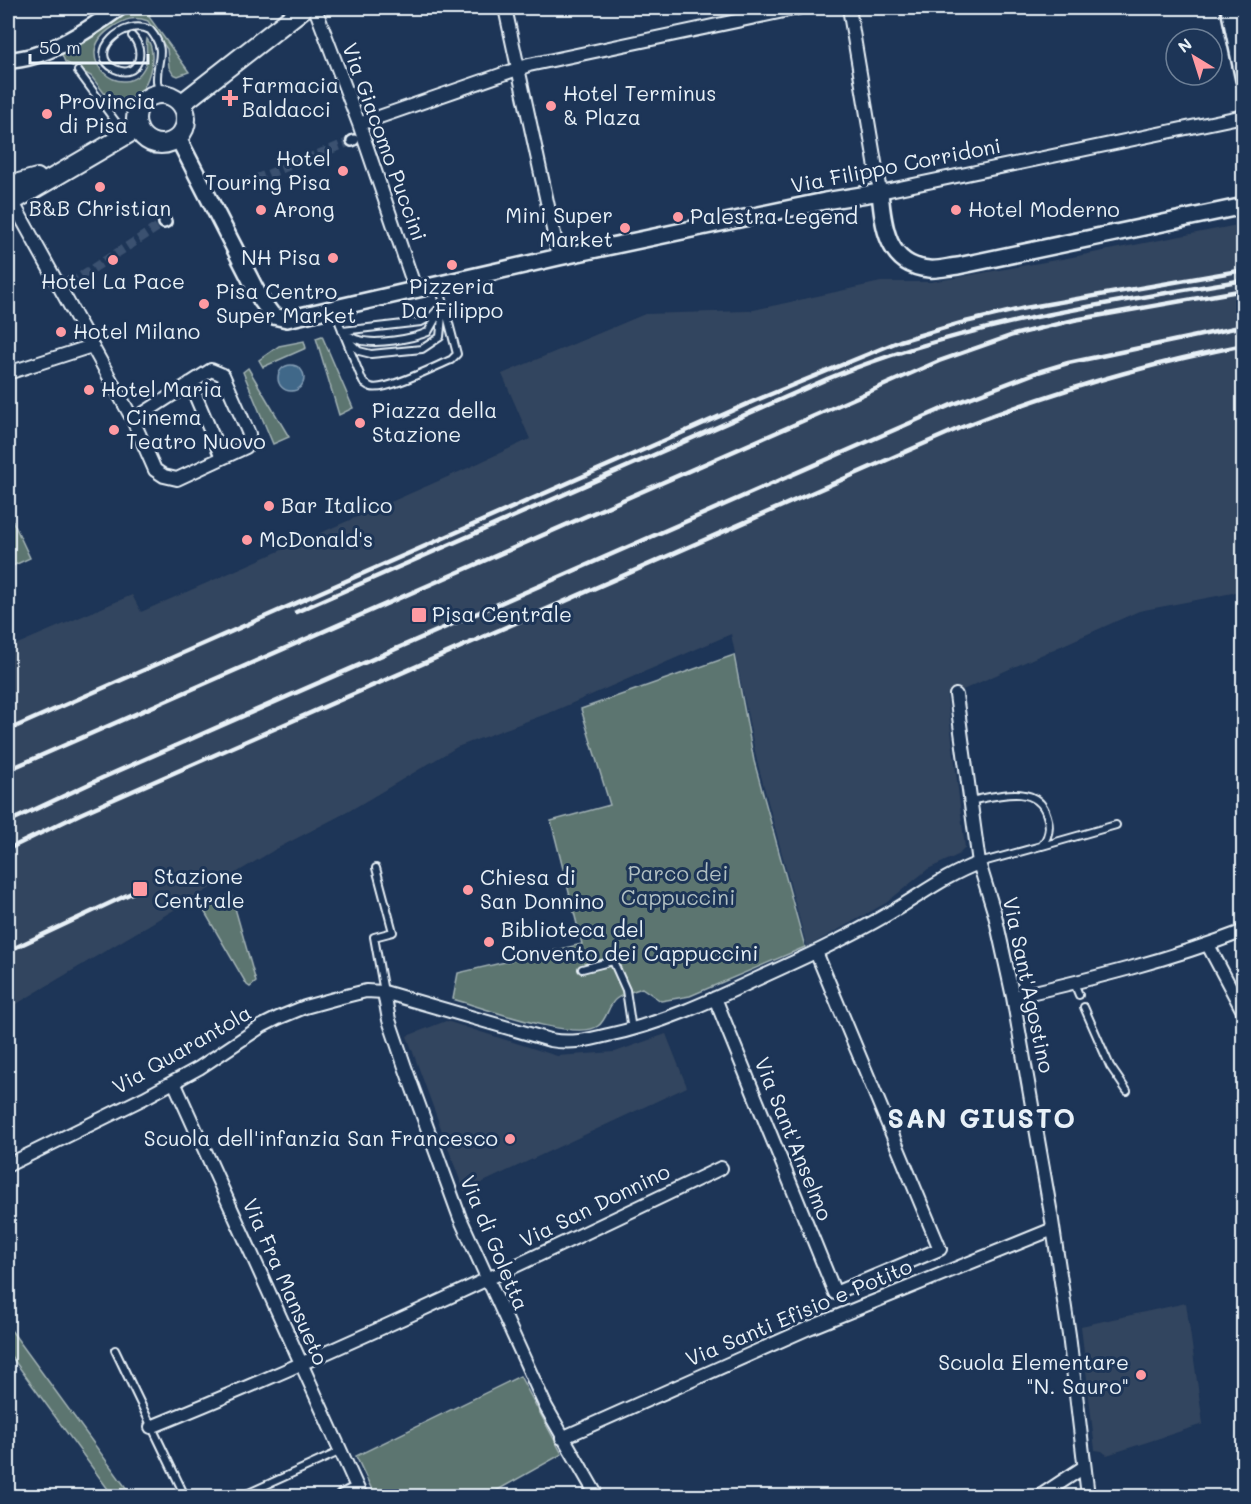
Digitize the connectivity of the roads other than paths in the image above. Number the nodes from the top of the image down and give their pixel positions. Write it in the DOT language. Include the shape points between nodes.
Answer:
graph roads {
  1 [pos="119,8"];
  2 [pos="304,8"];
  3 [pos="315,8"];
  4 [pos="505,8"];
  5 [pos="798,8"];
  6 [pos="849,8"];
  7 [pos="1229,8"];
  8 [pos="132,36"];
  9 [pos="8,60"];
  10 [pos="518,68"];
  11 [pos="78,71"];
  12 [pos="1244,80"];
  13 [pos="160,95"];
  14 [pos="181,104"];
  15 [pos="1244,116"];
  16 [pos="359,124"];
  17 [pos="131,131"];
  18 [pos="178,138"];
  19 [pos="880,192"];
  20 [pos="9,197"];
  21 [pos="1244,206"];
  22 [pos="559,257"];
  23 [pos="439,285"];
  24 [pos="416,291"];
  25 [pos="444,302"];
  26 [pos="333,309"];
  27 [pos="342,331"];
  28 [pos="92,346"];
  29 [pos="8,371"];
  30 [pos="190,383"];
  31 [pos="133,420"];
  32 [pos="222,458"];
  33 [pos="956,695"];
  34 [pos="970,802"];
  35 [pos="1116,825"];
  36 [pos="1041,846"];
  37 [pos="979,863"];
  38 [pos="376,868"];
  39 [pos="1244,931"];
  40 [pos="1208,945"];
  41 [pos="816,952"];
  42 [pos="582,969"];
  43 [pos="384,992"];
  44 [pos="1013,997"];
  45 [pos="715,998"];
  46 [pos="1084,1007"];
  47 [pos="1244,1013"];
  48 [pos="632,1030"];
  49 [pos="174,1082"];
  50 [pos="1126,1091"];
  51 [pos="8,1165"];
  52 [pos="721,1168"];
  53 [pos="1053,1229"];
  54 [pos="486,1280"];
  55 [pos="115,1350"];
  56 [pos="300,1365"];
  57 [pos="151,1427"];
  58 [pos="562,1438"];
  59 [pos="339,1452"];
  60 [pos="1084,1467"];
  61 [pos="358,1493"];
  62 [pos="185,1497"];
  63 [pos="242,1497"];
  64 [pos="342,1497"];
  65 [pos="597,1497"];
  66 [pos="1040,1497"];
  67 [pos="1088,1497"];
  1 -- 9 [label="street" via="49,50"];
  2 -- 14 [label="main road"];
  3 -- 16 [label="street, Via Giacomo Puccini"];
  4 -- 10 [label="street"];
  5 -- 10 [label="street"];
  6 -- 19 [label="street"];
  7 -- 12 [label="street"];
  8 -- 13 [label="lane" via="140,53 133,68 115,69 106,59 106,45 121,31 135,26 150,30 160,48"];
  10 -- 16 [label="street"];
  10 -- 22 [label="street"];
  11 -- 17 [label="lane"];
  13 -- 14 [label="main road"];
  13 -- 17 [label="main road" via="141,105"];
  14 -- 18 [label="main road" via="185,125"];
  15 -- 19 [label="street, Via Filippo Corridoni"];
  16 -- 24 [label="street, Via Giacomo Puccini"];
  17 -- 18 [label="main road" via="156,144 168,144"];
  17 -- 20 [label="main road"];
  18 -- 26 [label="street" via="266,309 273,316 287,319"];
  19 -- 21 [label="street" via="883,223 892,246 909,263 928,269"];
  19 -- 22 [label="street, Via Filippo Corridoni"];
  20 -- 28 [label="street"];
  22 -- 23 [label="street, Via Filippo Corridoni"];
  23 -- 24 [label="street, Via Filippo Corridoni"];
  23 -- 25 [label="lane"];
  24 -- 26 [label="street"];
  25 -- 27 [label="lane" via="421,322"];
  25 -- 27 [label="lane" via="429,332 417,337 368,341 357,340"];
  25 -- 27 [label="lane" via="440,337 422,349 371,354 351,345"];
  25 -- 27 [label="lane" via="457,354 385,386 372,388 363,382"];
  26 -- 27 [label="lane"];
  28 -- 29 [label="street"];
  28 -- 31 [label="street"];
  30 -- 31 [label="street"];
  30 -- 32 [label="street"];
  30 -- 32 [label="street" via="211,370 223,375 249,434 246,447"];
  31 -- 32 [label="street" via="155,470 164,476 177,479"];
  33 -- 34 [label="street, Via Sant'Agostino"];
  34 -- 36 [label="lane" via="1020,794 1038,799 1045,807 1049,826 1047,840"];
  34 -- 37 [label="street, Via Sant'Agostino"];
  35 -- 36 [label="lane"];
  36 -- 37 [label="lane"];
  37 -- 41 [label="street, Via Quarantola" via="945,878"];
  37 -- 44 [label="street, Via Sant'Agostino"];
  38 -- 43 [label="lane" via="393,932 374,937"];
  39 -- 40 [label="street"];
  40 -- 44 [label="street" via="1076,989"];
  40 -- 47 [label="street"];
  41 -- 45 [label="street, Via Quarantola"];
  41 -- 45 [label="street, Via Sant'Anselmo" via="940,1249 835,1293"];
  42 -- 48 [label="lane" via="613,961 626,990"];
  43 -- 48 [label="street, Via Quarantola" via="562,1042"];
  43 -- 49 [label="street, Via Quarantola" via="366,991 292,1012 262,1026"];
  43 -- 54 [label="street, Via di Goletta" via="405,1067"];
  44 -- 53 [label="street, Via Sant'Agostino"];
  45 -- 48 [label="street, Via Quarantola" via="669,1019"];
  46 -- 50 [label="lane" via="1110,1066"];
  49 -- 51 [label="street, Via Quarantola"];
  49 -- 56 [label="street, Via Fra Mansueto"];
  52 -- 54 [label="street, Via San Donnino"];
  53 -- 58 [label="street, Via Santi Efisio e Potito" via="809,1328"];
  53 -- 60 [label="street, Via Sant'Agostino"];
  54 -- 56 [label="street, Via San Donnino"];
  54 -- 58 [label="street, Via di Goletta"];
  55 -- 57 [label="lane"];
  56 -- 57 [label="street, Via San Donnino"];
  56 -- 59 [label="street, Via Fra Mansueto"];
  57 -- 62 [label="lane"];
  58 -- 65 [label="street, Via di Goletta"];
  59 -- 61 [label="street, Via Fra Mansueto"];
  59 -- 63 [label="lane"];
  60 -- 66 [label="street"];
  60 -- 67 [label="street, Via Sant'Agostino"];
  61 -- 64 [label="street"];
}
